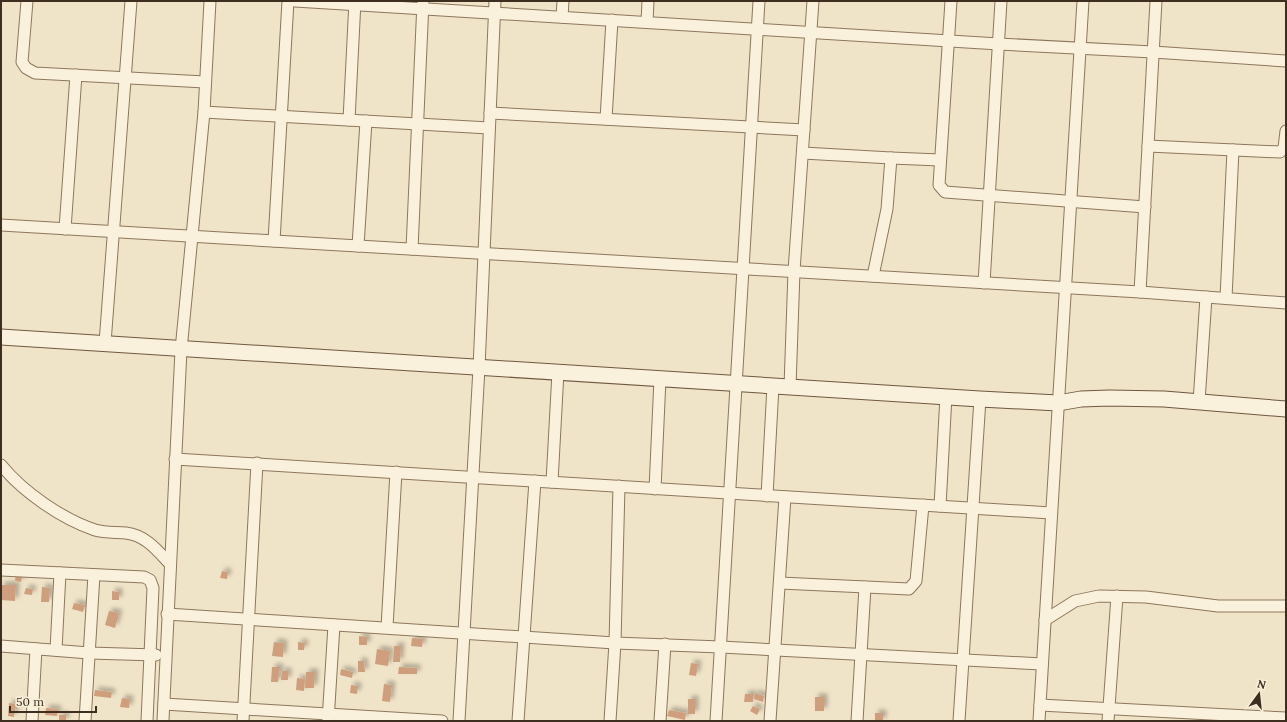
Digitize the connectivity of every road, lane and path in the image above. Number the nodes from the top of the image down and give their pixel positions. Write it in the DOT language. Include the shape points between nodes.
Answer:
graph roads {
  1 [pos="27,1"];
  2 [pos="131,1"];
  3 [pos="210,1"];
  4 [pos="288,1"];
  5 [pos="295,1"];
  6 [pos="495,1"];
  7 [pos="563,1"];
  8 [pos="648,1"];
  9 [pos="759,1"];
  10 [pos="813,1"];
  11 [pos="951,1"];
  12 [pos="1001,1"];
  13 [pos="1083,1"];
  14 [pos="1156,1"];
  15 [pos="354,3"];
  16 [pos="422,5"];
  17 [pos="494,13"];
  18 [pos="562,17"];
  19 [pos="612,20"];
  20 [pos="647,22"];
  21 [pos="757,29"];
  22 [pos="810,32"];
  23 [pos="949,40"];
  24 [pos="999,44"];
  25 [pos="1080,48"];
  26 [pos="1153,52"];
  27 [pos="1286,61"];
  28 [pos="76,75"];
  29 [pos="126,77"];
  30 [pos="206,82"];
  31 [pos="204,112"];
  32 [pos="490,113"];
  33 [pos="281,117"];
  34 [pos="606,119"];
  35 [pos="349,120"];
  36 [pos="366,122"];
  37 [pos="417,125"];
  38 [pos="750,127"];
  39 [pos="489,128"];
  40 [pos="804,130"];
  41 [pos="1286,131"];
  42 [pos="1148,146"];
  43 [pos="1233,150"];
  44 [pos="802,153"];
  45 [pos="891,158"];
  46 [pos="940,160"];
  47 [pos="990,196"];
  48 [pos="1070,202"];
  49 [pos="1145,207"];
  50 [pos="1,225"];
  51 [pos="65,228"];
  52 [pos="114,233"];
  53 [pos="192,236"];
  54 [pos="274,241"];
  55 [pos="358,246"];
  56 [pos="412,249"];
  57 [pos="484,253"];
  58 [pos="743,268"];
  59 [pos="794,271"];
  60 [pos="873,276"];
  61 [pos="984,283"];
  62 [pos="1066,288"];
  63 [pos="1140,292"];
  64 [pos="1206,297"];
  65 [pos="1226,298"];
  66 [pos="1286,303"];
  67 [pos="1,337"];
  68 [pos="105,343"];
  69 [pos="181,350"];
  70 [pos="479,368"];
  71 [pos="558,372"];
  72 [pos="660,379"];
  73 [pos="737,383"];
  74 [pos="773,386"];
  75 [pos="790,387"];
  76 [pos="946,396"];
  77 [pos="980,399"];
  78 [pos="1199,402"];
  79 [pos="1058,403"];
  80 [pos="1286,409"];
  81 [pos="175,459"];
  82 [pos="257,463"];
  83 [pos="1,464"];
  84 [pos="396,472"];
  85 [pos="473,477"];
  86 [pos="535,481"];
  87 [pos="552,482"];
  88 [pos="619,486"];
  89 [pos="655,489"];
  90 [pos="730,493"];
  91 [pos="767,496"];
  92 [pos="785,497"];
  93 [pos="923,505"];
  94 [pos="940,506"];
  95 [pos="973,509"];
  96 [pos="1052,513"];
  97 [pos="170,564"];
  98 [pos="1,570"];
  99 [pos="60,573"];
  100 [pos="94,575"];
  101 [pos="780,583"];
  102 [pos="865,587"];
  103 [pos="1117,596"];
  104 [pos="1286,606"];
  105 [pos="167,614"];
  106 [pos="248,619"];
  107 [pos="1045,620"];
  108 [pos="334,625"];
  109 [pos="387,627"];
  110 [pos="464,632"];
  111 [pos="524,636"];
  112 [pos="615,643"];
  113 [pos="665,644"];
  114 [pos="1,646"];
  115 [pos="721,646"];
  116 [pos="36,649"];
  117 [pos="56,650"];
  118 [pos="776,650"];
  119 [pos="89,653"];
  120 [pos="861,654"];
  121 [pos="150,655"];
  122 [pos="166,656"];
  123 [pos="963,659"];
  124 [pos="1042,664"];
  125 [pos="164,704"];
  126 [pos="1040,705"];
  127 [pos="244,708"];
  128 [pos="1109,708"];
  129 [pos="1178,717"];
  130 [pos="328,718"];
  131 [pos="1286,718"];
  132 [pos="1265,719"];
  133 [pos="32,721"];
  134 [pos="85,721"];
  135 [pos="147,721"];
  136 [pos="163,721"];
  137 [pos="243,721"];
  138 [pos="442,721"];
  139 [pos="458,721"];
  140 [pos="518,721"];
  141 [pos="610,721"];
  142 [pos="660,721"];
  143 [pos="716,721"];
  144 [pos="770,721"];
  145 [pos="857,721"];
  146 [pos="959,721"];
  147 [pos="1039,721"];
  148 [pos="1108,721"];
  1 -- 28 [label="street" via="22,62 26,68 35,72"];
  2 -- 29 [label="street"];
  3 -- 30 [label="street"];
  4 -- 33 [label="street"];
  5 -- 15 [label="street"];
  6 -- 17 [label="street"];
  7 -- 18 [label="street"];
  8 -- 20 [label="street"];
  9 -- 21 [label="street"];
  10 -- 22 [label="street"];
  11 -- 23 [label="street"];
  12 -- 24 [label="street"];
  13 -- 25 [label="street"];
  14 -- 26 [label="street"];
  15 -- 16 [label="street"];
  15 -- 35 [label="street"];
  16 -- 17 [label="street"];
  16 -- 37 [label="street"];
  17 -- 18 [label="street"];
  17 -- 32 [label="street"];
  18 -- 19 [label="street"];
  19 -- 20 [label="street"];
  19 -- 34 [label="street"];
  20 -- 21 [label="street"];
  21 -- 22 [label="street"];
  21 -- 38 [label="street"];
  22 -- 23 [label="street"];
  22 -- 40 [label="street"];
  23 -- 24 [label="street"];
  23 -- 46 [label="street"];
  24 -- 25 [label="street"];
  24 -- 47 [label="street"];
  25 -- 26 [label="street"];
  25 -- 48 [label="street"];
  26 -- 27 [label="street"];
  26 -- 42 [label="street"];
  28 -- 29 [label="street"];
  28 -- 51 [label="street"];
  29 -- 30 [label="street"];
  29 -- 52 [label="street"];
  30 -- 31 [label="street"];
  31 -- 33 [label="street"];
  31 -- 53 [label="street"];
  32 -- 34 [label="street"];
  32 -- 39 [label="street"];
  33 -- 35 [label="street"];
  33 -- 54 [label="street"];
  34 -- 38 [label="street"];
  35 -- 36 [label="street"];
  36 -- 37 [label="street"];
  36 -- 55 [label="street"];
  37 -- 39 [label="street"];
  37 -- 56 [label="street"];
  38 -- 40 [label="street"];
  38 -- 58 [label="street"];
  39 -- 57 [label="street"];
  40 -- 44 [label="street"];
  41 -- 43 [label="street" via="1284,148 1280,152"];
  42 -- 43 [label="street"];
  42 -- 49 [label="street"];
  43 -- 65 [label="street"];
  44 -- 45 [label="street"];
  44 -- 59 [label="street"];
  45 -- 46 [label="street"];
  45 -- 60 [label="street" via="886,209"];
  46 -- 47 [label="street" via="939,185 945,192"];
  47 -- 48 [label="street"];
  47 -- 61 [label="street"];
  48 -- 49 [label="street"];
  48 -- 62 [label="street"];
  49 -- 63 [label="street"];
  50 -- 51 [label="street"];
  51 -- 52 [label="street"];
  52 -- 53 [label="street"];
  52 -- 68 [label="street"];
  53 -- 54 [label="street"];
  53 -- 69 [label="street"];
  54 -- 55 [label="street"];
  55 -- 56 [label="street"];
  56 -- 57 [label="street"];
  57 -- 58 [label="street"];
  57 -- 70 [label="street"];
  58 -- 59 [label="street"];
  58 -- 73 [label="street"];
  59 -- 60 [label="street"];
  59 -- 75 [label="street"];
  60 -- 61 [label="street"];
  61 -- 62 [label="street"];
  62 -- 63 [label="street"];
  62 -- 79 [label="street"];
  63 -- 64 [label="street"];
  64 -- 65 [label="street"];
  64 -- 78 [label="street"];
  65 -- 66 [label="street"];
  67 -- 68 [label="street"];
  68 -- 69 [label="street"];
  69 -- 70 [label="street"];
  69 -- 81 [label="street"];
  70 -- 71 [label="street"];
  70 -- 85 [label="street"];
  71 -- 72 [label="street"];
  71 -- 87 [label="street"];
  72 -- 73 [label="street"];
  72 -- 89 [label="street"];
  73 -- 74 [label="street"];
  73 -- 90 [label="street"];
  74 -- 75 [label="street"];
  74 -- 91 [label="street"];
  75 -- 76 [label="street"];
  76 -- 77 [label="street"];
  76 -- 94 [label="street"];
  77 -- 79 [label="street"];
  77 -- 95 [label="street"];
  78 -- 79 [label="street" via="1109,398"];
  78 -- 80 [label="street"];
  79 -- 96 [label="street"];
  81 -- 82 [label="street"];
  81 -- 97 [label="street"];
  82 -- 84 [label="street"];
  82 -- 106 [label="street"];
  83 -- 97 [label="street" via="11,477 42,503 97,531 136,535 148,541"];
  84 -- 85 [label="street"];
  84 -- 109 [label="street"];
  85 -- 86 [label="street"];
  85 -- 110 [label="street"];
  86 -- 87 [label="street"];
  86 -- 111 [label="street"];
  87 -- 88 [label="street"];
  88 -- 89 [label="street"];
  88 -- 112 [label="street"];
  89 -- 90 [label="street"];
  90 -- 91 [label="street"];
  90 -- 115 [label="street"];
  91 -- 92 [label="street"];
  92 -- 93 [label="street"];
  92 -- 101 [label="street"];
  93 -- 94 [label="street"];
  93 -- 102 [label="street" via="916,581 913,586 909,589"];
  94 -- 95 [label="street"];
  95 -- 96 [label="street"];
  95 -- 123 [label="street"];
  96 -- 107 [label="street"];
  97 -- 105 [label="street"];
  98 -- 99 [label="street"];
  99 -- 100 [label="street"];
  99 -- 117 [label="street"];
  100 -- 119 [label="street"];
  100 -- 121 [label="street" via="144,577 150,580 153,588"];
  101 -- 102 [label="street"];
  101 -- 118 [label="street"];
  102 -- 120 [label="street"];
  103 -- 104 [label="street" via="1218,606"];
  103 -- 107 [label="street" via="1099,596 1075,601"];
  103 -- 128 [label="street"];
  105 -- 106 [label="street"];
  105 -- 122 [label="street"];
  106 -- 108 [label="street"];
  106 -- 127 [label="street"];
  107 -- 124 [label="street"];
  108 -- 109 [label="street"];
  108 -- 130 [label="street"];
  109 -- 110 [label="street"];
  110 -- 111 [label="street"];
  110 -- 139 [label="street"];
  111 -- 112 [label="street"];
  111 -- 140 [label="street"];
  112 -- 113 [label="street"];
  112 -- 141 [label="street"];
  113 -- 115 [label="street"];
  113 -- 142 [label="street"];
  114 -- 116 [label="street"];
  115 -- 118 [label="street"];
  115 -- 143 [label="street"];
  116 -- 117 [label="street"];
  116 -- 133 [label="street"];
  117 -- 119 [label="street"];
  118 -- 120 [label="street"];
  118 -- 144 [label="street"];
  119 -- 121 [label="street"];
  119 -- 134 [label="street"];
  120 -- 123 [label="street"];
  120 -- 145 [label="street"];
  121 -- 122 [label="street"];
  121 -- 135 [label="street"];
  122 -- 125 [label="street"];
  123 -- 124 [label="street"];
  123 -- 146 [label="street"];
  124 -- 126 [label="street"];
  125 -- 127 [label="street"];
  125 -- 136 [label="street"];
  126 -- 128 [label="street"];
  126 -- 147 [label="street"];
  127 -- 130 [label="street"];
  127 -- 137 [label="street"];
  128 -- 129 [label="street"];
  128 -- 148 [label="street"];
  129 -- 132 [label="street"];
  130 -- 138 [label="street"];
  131 -- 132 [label="street"];
}
